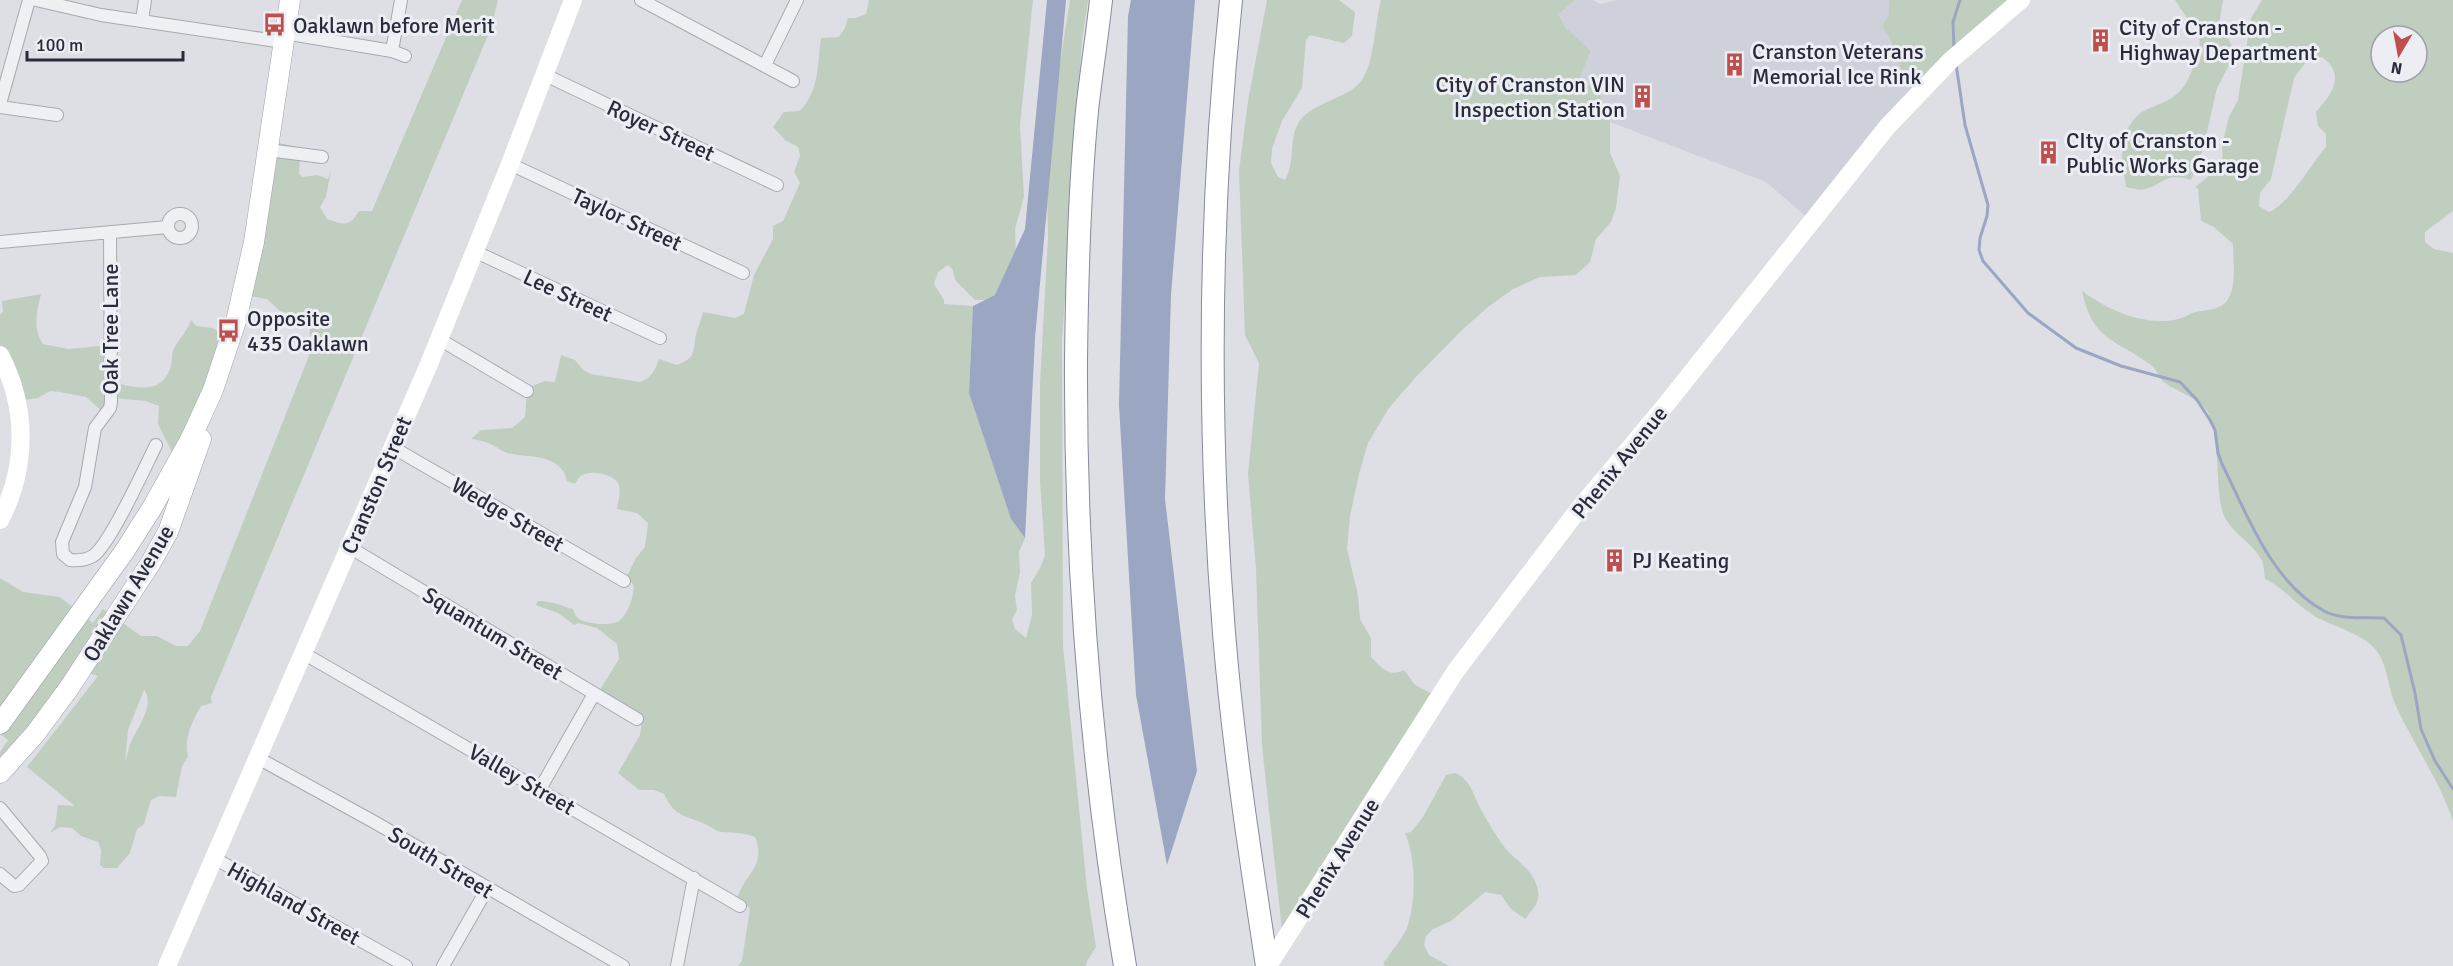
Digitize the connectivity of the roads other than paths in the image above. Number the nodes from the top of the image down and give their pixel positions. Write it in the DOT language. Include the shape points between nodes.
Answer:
graph roads {
  1 [pos="29,0"];
  2 [pos="36,0"];
  3 [pos="145,0"];
  4 [pos="290,0"];
  5 [pos="401,0"];
  6 [pos="573,0"];
  7 [pos="641,0"];
  8 [pos="797,0"];
  9 [pos="1091,0"];
  10 [pos="1101,0"];
  11 [pos="1231,0"];
  12 [pos="1247,0"];
  13 [pos="2021,0"];
  14 [pos="142,20"];
  15 [pos="284,38"];
  16 [pos="392,51"];
  17 [pos="405,56"];
  18 [pos="765,65"];
  19 [pos="545,75"];
  20 [pos="793,81"];
  21 [pos="0,106"];
  22 [pos="1087,111"];
  23 [pos="57,115"];
  24 [pos="268,150"];
  25 [pos="322,157"];
  26 [pos="510,164"];
  27 [pos="1218,180"];
  28 [pos="777,185"];
  29 [pos="168,227"];
  30 [pos="110,232"];
  31 [pos="0,242"];
  32 [pos="476,252"];
  33 [pos="743,273"];
  34 [pos="440,339"];
  35 [pos="660,339"];
  36 [pos="0,355"];
  37 [pos="213,390"];
  38 [pos="527,391"];
  39 [pos="156,445"];
  40 [pos="392,447"];
  41 [pos="0,520"];
  42 [pos="349,547"];
  43 [pos="624,580"];
  44 [pos="303,653"];
  45 [pos="594,694"];
  46 [pos="637,719"];
  47 [pos="0,724"];
  48 [pos="258,759"];
  49 [pos="0,772"];
  50 [pos="540,789"];
  51 [pos="0,808"];
  52 [pos="214,858"];
  53 [pos="0,874"];
  54 [pos="694,878"];
  55 [pos="487,890"];
  56 [pos="740,906"];
  57 [pos="172,964"];
  58 [pos="406,966"];
  59 [pos="443,966"];
  60 [pos="623,966"];
  61 [pos="677,966"];
  62 [pos="1125,966"];
  63 [pos="1268,966"];
  1 -- 21 [label="street"];
  2 -- 14 [label="street"];
  3 -- 14 [label="street"];
  4 -- 15 [label="main road, Oaklawn Avenue"];
  5 -- 16 [label="street"];
  6 -- 19 [label="main road, Cranston Street"];
  7 -- 18 [label="street"];
  8 -- 18 [label="street"];
  9 -- 22 [label="highway"];
  10 -- 22 [label="highway"];
  11 -- 27 [label="highway"];
  12 -- 27 [label="highway"];
  13 -- 63 [label="main road, Phenix Avenue" via="1951,60 1887,127 1578,510 1455,672"];
  14 -- 15 [label="street"];
  15 -- 16 [label="street"];
  15 -- 24 [label="main road, Oaklawn Avenue"];
  16 -- 17 [label="street"];
  18 -- 20 [label="street"];
  19 -- 26 [label="main road, Cranston Street"];
  19 -- 28 [label="street, Royer Street"];
  21 -- 23 [label="street"];
  22 -- 62 [label="highway" via="1077,312 1079,532 1091,719"];
  24 -- 25 [label="street"];
  24 -- 37 [label="main road, Oaklawn Avenue" via="242,297"];
  26 -- 32 [label="main road, Cranston Street"];
  26 -- 33 [label="street, Taylor Street"];
  27 -- 63 [label="highway" via="1213,378 1219,556 1236,744"];
  29 -- 30 [label="street"];
  30 -- 31 [label="street"];
  30 -- 39 [label="street, Oak Tree Lane" via="111,402 95,428 85,487 62,542 63,554 70,560 92,557 111,533"];
  32 -- 34 [label="main road, Cranston Street"];
  32 -- 35 [label="street, Lee Street"];
  34 -- 38 [label="street"];
  34 -- 40 [label="main road, Cranston Street"];
  36 -- 41 [label="main road" via="21,428 17,477"];
  37 -- 47 [label="main road, Oaklawn Avenue" via="192,436 124,552"];
  37 -- 49 [label="main road, Oaklawn Avenue" via="206,426 168,532 69,688"];
  40 -- 42 [label="main road, Cranston Street"];
  40 -- 43 [label="street, Wedge Street"];
  42 -- 44 [label="main road, Cranston Street"];
  42 -- 45 [label="street, Squantum Street"];
  44 -- 48 [label="main road, Cranston Street"];
  44 -- 50 [label="street, Valley Street"];
  45 -- 46 [label="street, Squantum Street"];
  45 -- 50 [label="street"];
  48 -- 52 [label="main road, Cranston Street"];
  48 -- 55 [label="street, South Street" via="376,823"];
  50 -- 54 [label="street, Valley Street"];
  51 -- 53 [label="street" via="42,861 19,885 14,886"];
  52 -- 57 [label="main road, Cranston Street"];
  52 -- 58 [label="street, Highland Street"];
  54 -- 56 [label="street, Valley Street"];
  54 -- 61 [label="street"];
  55 -- 59 [label="street"];
  55 -- 60 [label="street, South Street"];
}
